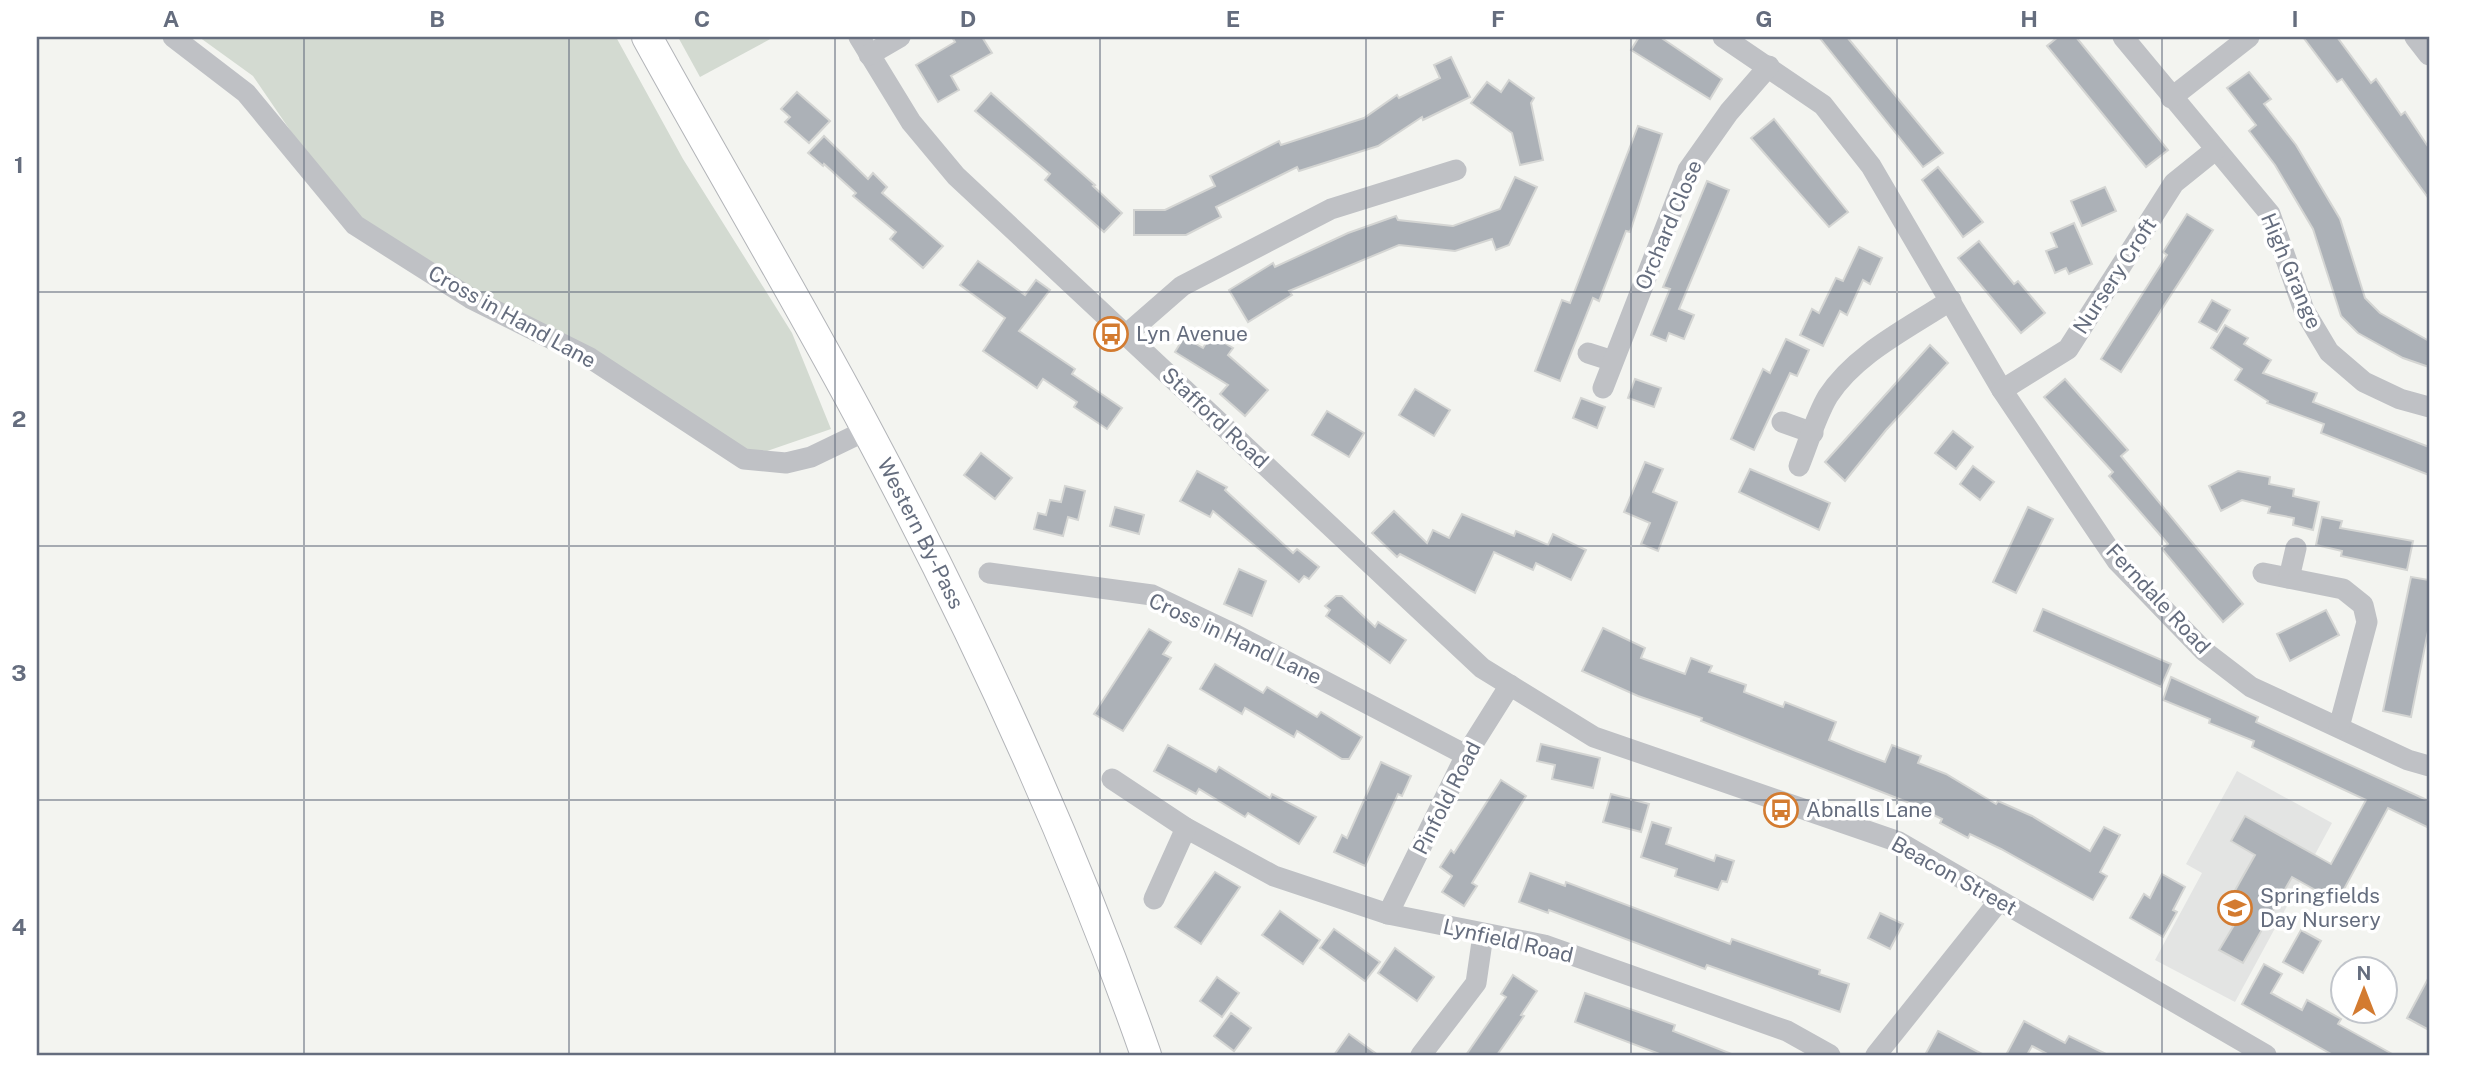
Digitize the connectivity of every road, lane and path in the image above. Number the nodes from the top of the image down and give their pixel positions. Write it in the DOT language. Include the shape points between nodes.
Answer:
graph roads {
  1 [pos="173,37"];
  2 [pos="647,37"];
  3 [pos="900,37"];
  4 [pos="1723,37"];
  5 [pos="2123,37"];
  6 [pos="2249,37"];
  7 [pos="2415,37"];
  8 [pos="864,46"];
  9 [pos="2429,55"];
  10 [pos="1769,66"];
  11 [pos="2171,98"];
  12 [pos="2215,150"];
  13 [pos="1456,170"];
  14 [pos="1951,300"];
  15 [pos="1127,334"];
  16 [pos="1588,353"];
  17 [pos="1613,361"];
  18 [pos="1603,388"];
  19 [pos="2002,390"];
  20 [pos="2429,407"];
  21 [pos="1782,422"];
  22 [pos="867,430"];
  23 [pos="1813,433"];
  24 [pos="1799,466"];
  25 [pos="2295,548"];
  26 [pos="989,573"];
  27 [pos="2263,573"];
  28 [pos="2289,578"];
  29 [pos="1510,685"];
  30 [pos="2339,727"];
  31 [pos="1466,755"];
  32 [pos="2429,766"];
  33 [pos="1112,779"];
  34 [pos="1185,828"];
  35 [pos="1154,899"];
  36 [pos="1999,901"];
  37 [pos="1388,914"];
  38 [pos="1483,935"];
  39 [pos="1146,1055"];
  40 [pos="1421,1055"];
  41 [pos="1830,1055"];
  42 [pos="1876,1055"];
  43 [pos="2266,1055"];
  1 -- 22 [label="street, Cross in Hand Lane" via="246,93 355,225 470,298 590,358 744,459 786,463 811,457"];
  2 -- 22 [label="highway, Western By-Pass"];
  3 -- 8 [label="street"];
  4 -- 10 [label="street, Ferndale Road"];
  5 -- 11 [label="street, High Grange"];
  6 -- 11 [label="street"];
  7 -- 9 [label="street"];
  8 -- 15 [label="street, Stafford Road" via="911,122 956,176"];
  10 -- 14 [label="street, Ferndale Road" via="1823,106 1871,166"];
  10 -- 17 [label="street, Orchard Close" via="1688,170"];
  11 -- 12 [label="street, High Grange"];
  12 -- 19 [label="street, Nursery Croft" via="2174,183 2068,349"];
  12 -- 20 [label="street, High Grange" via="2270,214 2304,310 2329,352 2364,382 2400,400"];
  13 -- 15 [label="street" via="1331,209 1182,286"];
  14 -- 19 [label="street, Ferndale Road"];
  14 -- 23 [label="street" via="1851,369 1828,397"];
  15 -- 29 [label="street, Stafford Road" via="1451,642"];
  16 -- 17 [label="street"];
  17 -- 18 [label="street, Orchard Close"];
  19 -- 30 [label="street, Ferndale Road" via="2117,562 2204,651 2250,687"];
  21 -- 23 [label="street"];
  22 -- 39 [label="highway, Western By-Pass" via="942,577 1040,788"];
  23 -- 24 [label="street"];
  25 -- 28 [label="street"];
  26 -- 31 [label="street, Cross in Hand Lane" via="1152,596"];
  27 -- 28 [label="street"];
  28 -- 30 [label="street" via="2343,589 2363,606 2367,622"];
  29 -- 31 [label="street, Pinfold Road"];
  29 -- 36 [label="street, Beacon Street" via="1594,737 1899,842"];
  30 -- 32 [label="street, Ferndale Road"];
  31 -- 37 [label="street, Pinfold Road"];
  33 -- 34 [label="street, Lynfield Road"];
  34 -- 35 [label="street"];
  34 -- 37 [label="street, Lynfield Road" via="1274,876"];
  36 -- 42 [label="street"];
  36 -- 43 [label="street, Beacon Street"];
  37 -- 38 [label="street, Lynfield Road"];
  38 -- 40 [label="street" via="1476,983"];
  38 -- 41 [label="street, Lynfield Road" via="1544,945 1787,1031"];
}
